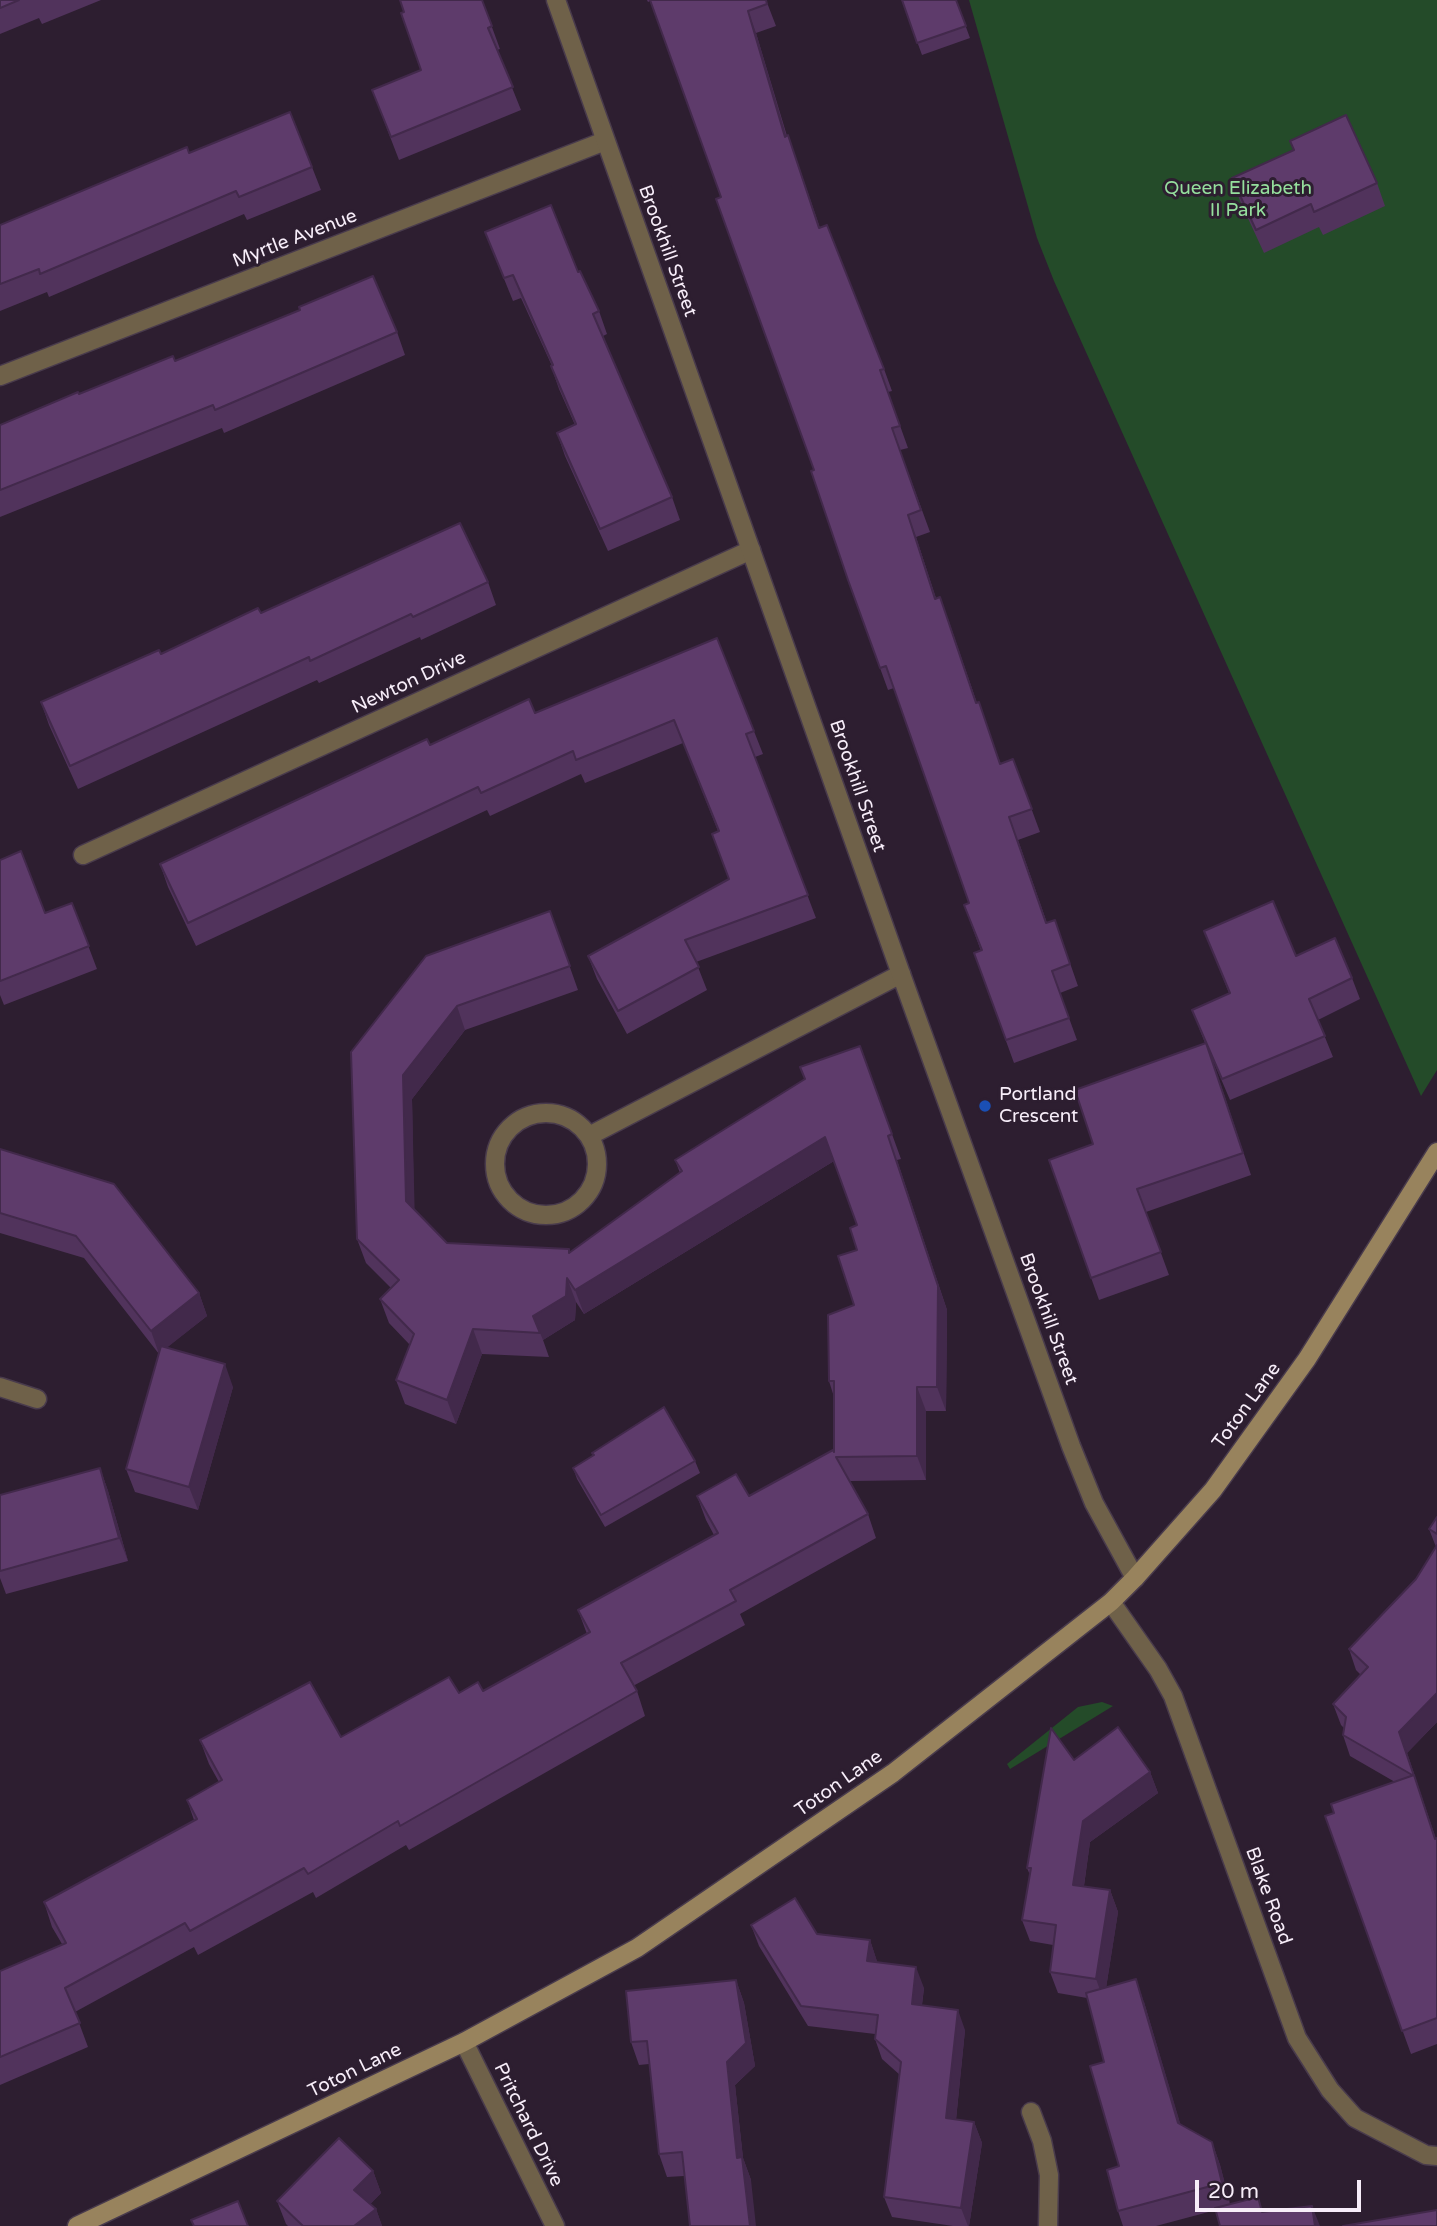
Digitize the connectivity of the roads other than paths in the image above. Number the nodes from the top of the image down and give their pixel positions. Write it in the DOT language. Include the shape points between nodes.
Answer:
graph roads {
  1 [pos="556,0"];
  2 [pos="605,141"];
  3 [pos="0,376"];
  4 [pos="751,550"];
  5 [pos="83,855"];
  6 [pos="901,974"];
  7 [pos="589,1136"];
  8 [pos="1437,1152"];
  9 [pos="0,1387"];
  10 [pos="37,1399"];
  11 [pos="1135,1578"];
  12 [pos="1111,1602"];
  13 [pos="464,2042"];
  14 [pos="1031,2112"];
  15 [pos="1437,2156"];
  16 [pos="77,2226"];
  17 [pos="555,2226"];
  18 [pos="1048,2226"];
  1 -- 2 [label="street, Brookhill Street"];
  2 -- 3 [label="street, Myrtle Avenue"];
  2 -- 4 [label="street, Brookhill Street"];
  4 -- 5 [label="street, Newton Drive"];
  4 -- 6 [label="street, Brookhill Street"];
  6 -- 7 [label="street"];
  6 -- 11 [label="street, Brookhill Street" via="1071,1446 1094,1503"];
  7 -- 7 [label="street" via="597,1167 589,1189 573,1207 543,1215 514,1204 502,1190 495,1174 500,1139 527,1115 562,1115 578,1123"];
  8 -- 11 [label="main road, Toton Lane" via="1307,1359 1213,1490"];
  9 -- 10 [label="street"];
  11 -- 12 [label="main road, Toton Lane"];
  12 -- 13 [label="main road, Toton Lane" via="893,1773 637,1948"];
  12 -- 15 [label="street, Blake Road" via="1173,1696 1297,2038 1330,2090 1355,2118 1426,2155"];
  13 -- 16 [label="main road, Toton Lane"];
  13 -- 17 [label="street, Pritchard Drive"];
  14 -- 18 [label="street" via="1049,2175"];
}
